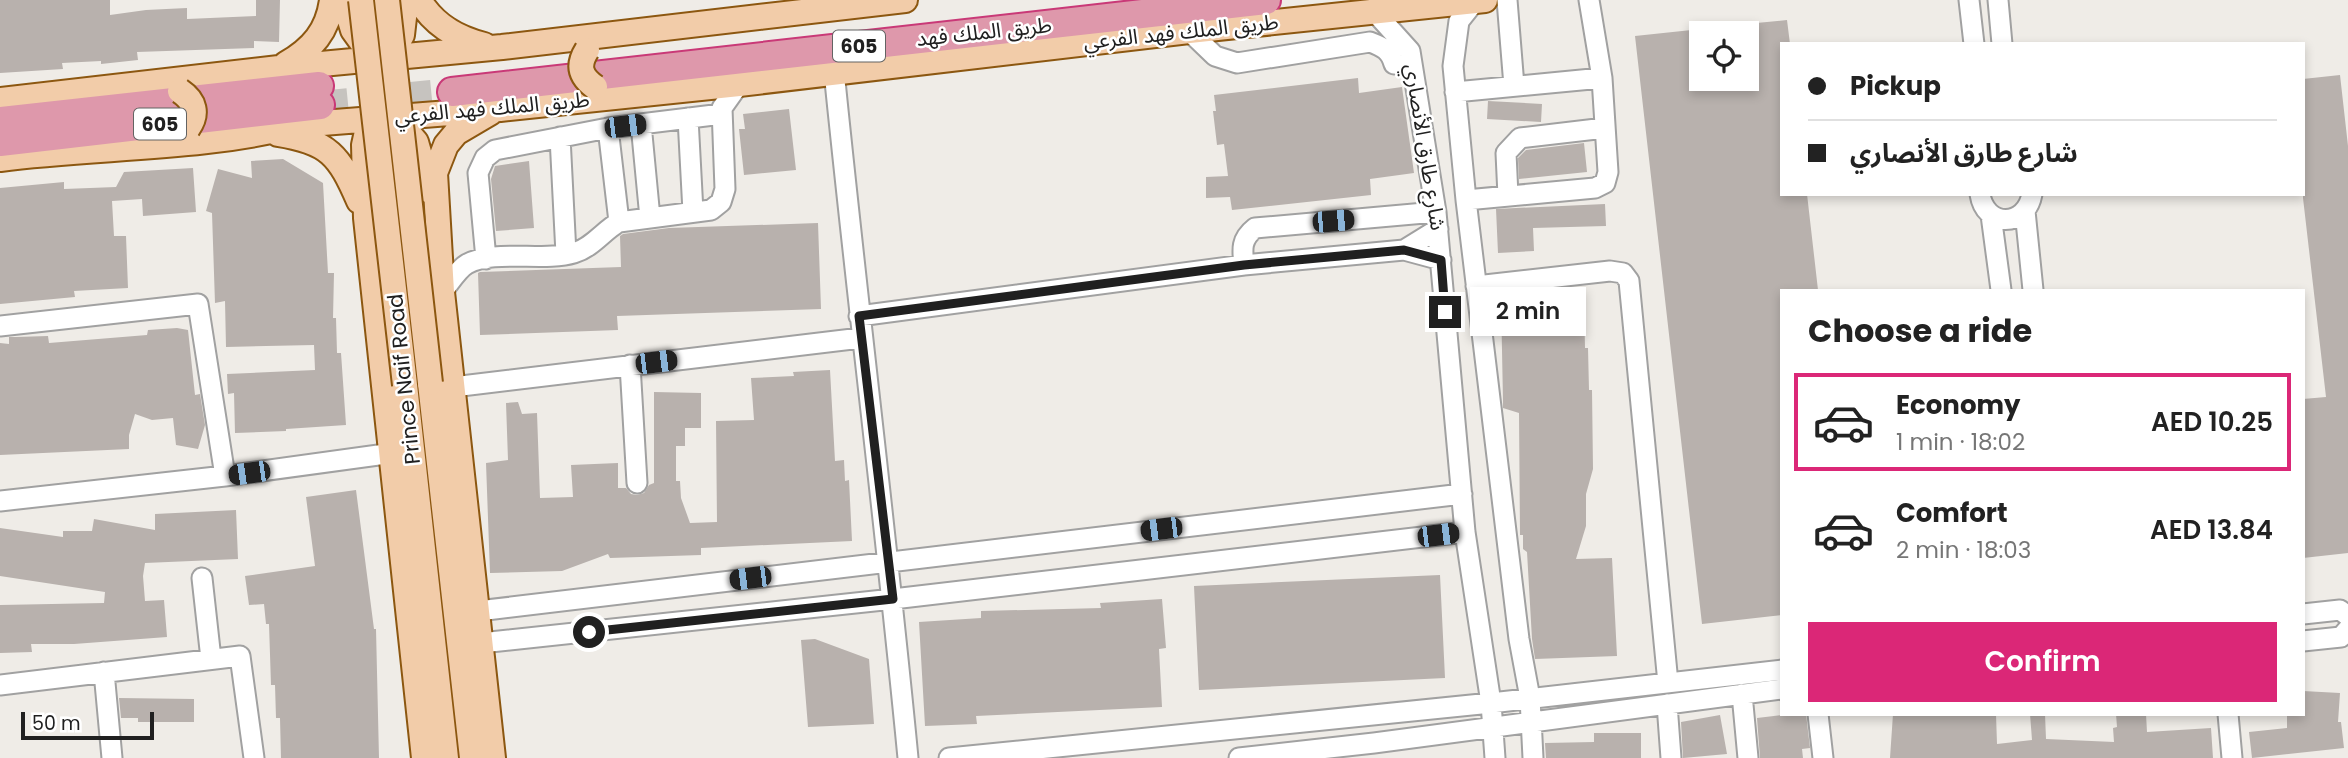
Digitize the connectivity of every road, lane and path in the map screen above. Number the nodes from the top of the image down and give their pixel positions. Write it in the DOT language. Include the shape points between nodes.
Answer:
graph roads {
  1 [pos="332,0"];
  2 [pos="344,0"];
  3 [pos="361,0"];
  4 [pos="387,0"];
  5 [pos="406,0"];
  6 [pos="419,0"];
  7 [pos="905,0"];
  8 [pos="1102,0"];
  9 [pos="1266,0"];
  10 [pos="1507,0"];
  11 [pos="1589,0"];
  12 [pos="1969,0"];
  13 [pos="1998,0"];
  14 [pos="1480,1"];
  15 [pos="863,2"];
  16 [pos="773,8"];
  17 [pos="1373,10"];
  18 [pos="1189,31"];
  19 [pos="596,42"];
  20 [pos="1974,42"];
  21 [pos="2002,42"];
  22 [pos="502,47"];
  23 [pos="1394,64"];
  24 [pos="279,68"];
  25 [pos="834,71"];
  26 [pos="1602,78"];
  27 [pos="155,83"];
  28 [pos="739,84"];
  29 [pos="1514,86"];
  30 [pos="384,88"];
  31 [pos="604,92"];
  32 [pos="1455,92"];
  33 [pos="327,94"];
  34 [pos="449,94"];
  35 [pos="0,100"];
  36 [pos="500,109"];
  37 [pos="722,114"];
  38 [pos="688,118"];
  39 [pos="0,121"];
  40 [pos="641,124"];
  41 [pos="608,128"];
  42 [pos="1605,128"];
  43 [pos="269,132"];
  44 [pos="559,137"];
  45 [pos="0,142"];
  46 [pos="167,144"];
  47 [pos="0,159"];
  48 [pos="1508,196"];
  49 [pos="1980,196"];
  50 [pos="1466,200"];
  51 [pos="2029,203"];
  52 [pos="693,212"];
  53 [pos="1991,215"];
  54 [pos="366,218"];
  55 [pos="650,218"];
  56 [pos="1437,220"];
  57 [pos="437,222"];
  58 [pos="619,222"];
  59 [pos="1404,250"];
  60 [pos="566,254"];
  61 [pos="486,259"];
  62 [pos="1441,260"];
  63 [pos="1244,265"];
  64 [pos="1476,286"];
  65 [pos="2001,289"];
  66 [pos="2033,289"];
  67 [pos="443,303"];
  68 [pos="859,316"];
  69 [pos="379,324"];
  70 [pos="0,326"];
  71 [pos="861,338"];
  72 [pos="630,365"];
  73 [pos="441,385"];
  74 [pos="393,453"];
  75 [pos="225,476"];
  76 [pos="637,484"];
  77 [pos="1462,494"];
  78 [pos="0,501"];
  79 [pos="1465,532"];
  80 [pos="887,561"];
  81 [pos="202,578"];
  82 [pos="893,599"];
  83 [pos="556,601"];
  84 [pos="478,611"];
  85 [pos="2305,614"];
  86 [pos="2348,616"];
  87 [pos="2348,629"];
  88 [pos="562,635"];
  89 [pos="2305,641"];
  90 [pos="481,643"];
  91 [pos="211,659"];
  92 [pos="1780,670"];
  93 [pos="104,672"];
  94 [pos="1668,683"];
  95 [pos="0,685"];
  96 [pos="1780,689"];
  97 [pos="1742,694"];
  98 [pos="1530,698"];
  99 [pos="1491,704"];
  100 [pos="1667,704"];
  101 [pos="1818,716"];
  102 [pos="2228,716"];
  103 [pos="1531,721"];
  104 [pos="1492,726"];
  105 [pos="113,758"];
  106 [pos="254,758"];
  107 [pos="424,758"];
  108 [pos="446,758"];
  109 [pos="471,758"];
  110 [pos="493,758"];
  111 [pos="908,758"];
  112 [pos="949,758"];
  113 [pos="1239,758"];
  114 [pos="1495,758"];
  115 [pos="1533,758"];
  116 [pos="1671,758"];
  117 [pos="1748,758"];
  118 [pos="1823,758"];
  119 [pos="2232,758"];
  1 -- 24 [label="main road" via="321,35"];
  2 -- 30 [label="main road" via="353,30"];
  3 -- 108 [label="main road, Prince Naif Road, bridge"];
  4 -- 73 [label="main road, Prince Naif Road, bridge"];
  5 -- 30 [label="main road" via="402,35"];
  6 -- 22 [label="main road" via="450,33"];
  7 -- 15 [label="main road"];
  8 -- 34 [label="highway, طريق الملك فهد / 605"];
  9 -- 34 [label="highway, طريق الملك فهد / 605"];
  10 -- 29 [label="street"];
  11 -- 26 [label="street"];
  12 -- 20 [label="street"];
  13 -- 21 [label="street"];
  14 -- 17 [label="main road, طريق الملك فهد الفرعي"];
  14 -- 32 [label="street, شارع طارق الأنصاري" via="1459,21"];
  15 -- 16 [label="main road"];
  16 -- 19 [label="main road"];
  17 -- 18 [label="main road, طريق الملك فهد الفرعي"];
  17 -- 56 [label="street, شارع طارق الأنصاري" via="1410,51"];
  18 -- 23 [label="street" via="1215,56 1237,63 1370,42 1391,53"];
  18 -- 25 [label="main road, طريق الملك فهد الفرعي"];
  19 -- 22 [label="main road"];
  19 -- 31 [label="main road, bridge" via="580,65 582,74"];
  22 -- 30 [label="main road" via="432,53"];
  24 -- 27 [label="main road, طريق الملك فهد الفرعي"];
  24 -- 33 [label="main road, طريق الملك فهد الفرعي"];
  25 -- 28 [label="main road, طريق الملك فهد الفرعي"];
  25 -- 68 [label="street"];
  26 -- 29 [label="street"];
  26 -- 42 [label="street"];
  27 -- 35 [label="main road, طريق الملك فهد الفرعي"];
  27 -- 46 [label="main road, bridge" via="188,96 195,113 188,128"];
  28 -- 31 [label="main road, طريق الملك فهد الفرعي"];
  28 -- 37 [label="street"];
  29 -- 32 [label="street"];
  30 -- 33 [label="main road, طريق الملك فهد الفرعي"];
  30 -- 33 [label="main road" via="355,72"];
  30 -- 34 [label="main road" via="425,109"];
  30 -- 54 [label="main road" via="364,145"];
  30 -- 57 [label="main road" via="416,142"];
  31 -- 36 [label="main road, طريق الملك فهد الفرعي"];
  32 -- 50 [label="street, شارع طارق الأنصاري"];
  33 -- 39 [label="highway, 605"];
  33 -- 43 [label="main road, طريق الملك فهد الفرعي" via="297,125"];
  33 -- 45 [label="highway, 605"];
  34 -- 36 [label="main road, طريق الملك فهد الفرعي"];
  36 -- 57 [label="main road" via="472,122 446,145 435,173"];
  37 -- 38 [label="street"];
  37 -- 52 [label="street" via="725,189 721,202 711,210"];
  38 -- 40 [label="street"];
  38 -- 52 [label="street"];
  40 -- 41 [label="street"];
  40 -- 55 [label="street"];
  41 -- 44 [label="street"];
  41 -- 58 [label="street"];
  42 -- 48 [label="street" via="1520,138 1506,153"];
  42 -- 48 [label="street" via="1605,183 1595,188"];
  43 -- 46 [label="main road, طريق الملك فهد الفرعي"];
  43 -- 54 [label="main road" via="327,149 345,169"];
  44 -- 60 [label="street"];
  44 -- 61 [label="street" via="495,150 485,158 478,173"];
  46 -- 47 [label="main road, طريق الملك فهد الفرعي"];
  48 -- 50 [label="street"];
  49 -- 53 [label="street"];
  50 -- 64 [label="street, شارع طارق الأنصاري"];
  51 -- 53 [label="street" via="2013,219"];
  51 -- 66 [label="street"];
  52 -- 55 [label="street"];
  53 -- 65 [label="street"];
  54 -- 69 [label="main road, Prince Naif Road"];
  55 -- 58 [label="street"];
  56 -- 59 [label="street"];
  56 -- 62 [label="street, شارع طارق الأنصاري"];
  56 -- 63 [label="street" via="1255,228 1242,247"];
  57 -- 67 [label="main road, Prince Naif Road"];
  58 -- 60 [label="street" via="587,246"];
  59 -- 62 [label="street"];
  59 -- 63 [label="street"];
  60 -- 61 [label="street"];
  61 -- 67 [label="street" via="466,264"];
  62 -- 77 [label="street, شارع طارق الأنصاري"];
  63 -- 68 [label="street"];
  64 -- 94 [label="street" via="1610,271 1623,273 1629,281"];
  64 -- 98 [label="street, شارع طارق الأنصاري"];
  67 -- 69 [label="main road" via="401,296 384,310"];
  67 -- 73 [label="main road, Prince Naif Road"];
  68 -- 71 [label="street"];
  69 -- 74 [label="main road, Prince Naif Road"];
  70 -- 75 [label="street" via="198,304"];
  71 -- 72 [label="street"];
  71 -- 80 [label="street"];
  72 -- 73 [label="street"];
  72 -- 76 [label="street"];
  73 -- 84 [label="main road, Prince Naif Road"];
  73 -- 109 [label="main road, Prince Naif Road"];
  74 -- 75 [label="street"];
  74 -- 107 [label="main road, Prince Naif Road"];
  75 -- 78 [label="street"];
  77 -- 79 [label="street, شارع طارق الأنصاري"];
  77 -- 80 [label="street"];
  79 -- 82 [label="street"];
  79 -- 99 [label="street, شارع طارق الأنصاري"];
  80 -- 82 [label="street"];
  80 -- 83 [label="street"];
  81 -- 91 [label="street"];
  82 -- 88 [label="street"];
  82 -- 111 [label="street"];
  83 -- 84 [label="street"];
  83 -- 88 [label="street"];
  84 -- 90 [label="main road, Prince Naif Road"];
  85 -- 86 [label="street" via="2340,610"];
  87 -- 89 [label="street" via="2341,637"];
  88 -- 90 [label="street"];
  90 -- 110 [label="main road, Prince Naif Road"];
  91 -- 93 [label="street"];
  91 -- 106 [label="street" via="240,656"];
  92 -- 94 [label="street"];
  93 -- 95 [label="street"];
  93 -- 105 [label="street"];
  94 -- 98 [label="street"];
  96 -- 97 [label="street"];
  97 -- 100 [label="street"];
  97 -- 117 [label="street"];
  98 -- 99 [label="street"];
  98 -- 103 [label="street, شارع طارق الأنصاري"];
  99 -- 104 [label="street, شارع طارق الأنصاري"];
  99 -- 112 [label="street"];
  100 -- 103 [label="street"];
  100 -- 116 [label="street"];
  101 -- 118 [label="street"];
  102 -- 119 [label="street"];
  103 -- 104 [label="street"];
  103 -- 115 [label="street, شارع طارق الأنصاري"];
  104 -- 113 [label="street"];
  104 -- 114 [label="street, شارع طارق الأنصاري"];
}
